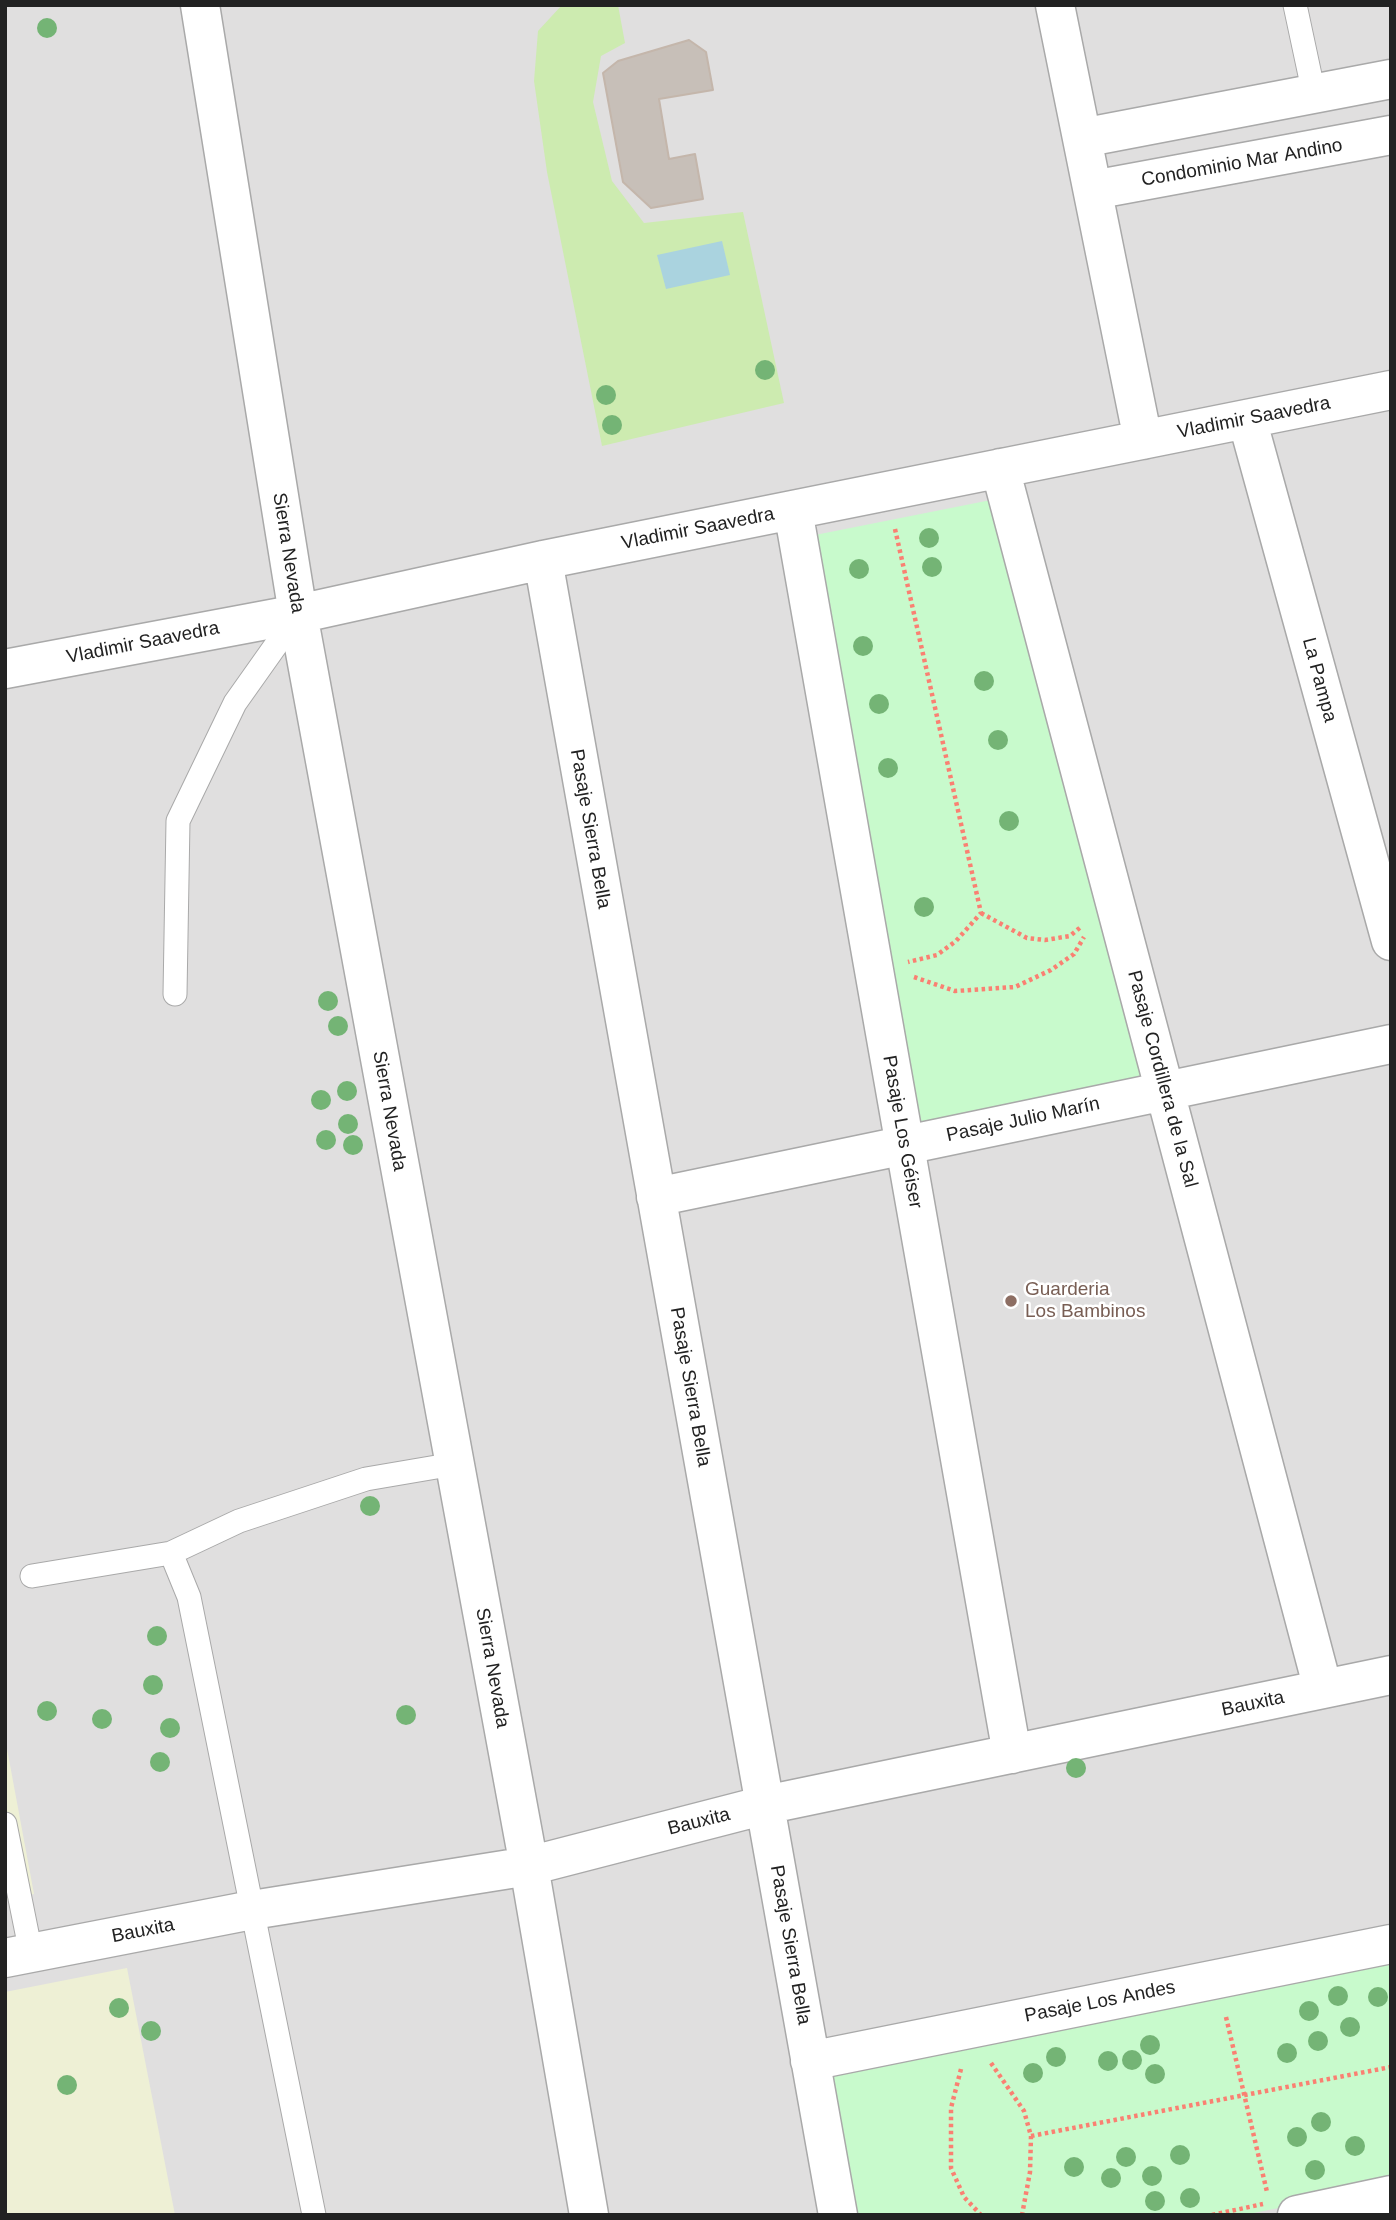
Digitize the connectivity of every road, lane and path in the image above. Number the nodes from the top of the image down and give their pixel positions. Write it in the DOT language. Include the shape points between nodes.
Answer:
graph roads {
  1 [pos="200,5"];
  2 [pos="1055,5"];
  3 [pos="1295,5"];
  4 [pos="1391,79"];
  5 [pos="1314,93"];
  6 [pos="1391,135"];
  7 [pos="1082,138"];
  8 [pos="1093,190"];
  9 [pos="1391,390"];
  10 [pos="1247,419"];
  11 [pos="1143,440"];
  12 [pos="1000,468"];
  13 [pos="793,510"];
  14 [pos="907,525"];
  15 [pos="894,528"];
  16 [pos="881,531"];
  17 [pos="543,560"];
  18 [pos="298,614"];
  19 [pos="5,669"];
  20 [pos="981,913"];
  21 [pos="1391,941"];
  22 [pos="900,963"];
  23 [pos="910,975"];
  24 [pos="175,994"];
  25 [pos="1391,1044"];
  26 [pos="1165,1091"];
  27 [pos="904,1145"];
  28 [pos="656,1197"];
  29 [pos="454,1464"];
  30 [pos="172,1553"];
  31 [pos="32,1576"];
  32 [pos="1391,1675"];
  33 [pos="1323,1689"];
  34 [pos="1012,1754"];
  35 [pos="765,1805"];
  36 [pos="5,1824"];
  37 [pos="529,1866"];
  38 [pos="252,1910"];
  39 [pos="1391,1944"];
  40 [pos="18,1955"];
  41 [pos="1223,2005"];
  42 [pos="983,2053"];
  43 [pos="965,2057"];
  44 [pos="810,2060"];
  45 [pos="1391,2067"];
  46 [pos="1244,2097"];
  47 [pos="1031,2136"];
  48 [pos="1391,2195"];
  49 [pos="1283,2209"];
  50 [pos="314,2215"];
  51 [pos="589,2215"];
  52 [pos="838,2215"];
  53 [pos="981,2215"];
  54 [pos="1022,2215"];
  1 -- 18 [label="street, Sierra Nevada"];
  2 -- 7 [label="street"];
  3 -- 5 [label="lane"];
  4 -- 5 [label="street"];
  5 -- 7 [label="street"];
  6 -- 8 [label="street, Condominio Mar Andino"];
  7 -- 8 [label="street"];
  8 -- 11 [label="street"];
  9 -- 10 [label="street, Vladimir Saavedra"];
  10 -- 11 [label="street, Vladimir Saavedra"];
  10 -- 21 [label="street, La Pampa"];
  11 -- 12 [label="street, Vladimir Saavedra"];
  12 -- 13 [label="street, Vladimir Saavedra"];
  12 -- 26 [label="street, Pasaje Cordillera de la Sal"];
  13 -- 17 [label="street, Vladimir Saavedra"];
  13 -- 27 [label="street, Pasaje Los Géiser"];
  14 -- 15 [label="path"];
  15 -- 16 [label="path"];
  15 -- 20 [label="path"];
  17 -- 18 [label="street, Vladimir Saavedra"];
  17 -- 28 [label="street, Pasaje Sierra Bella"];
  18 -- 19 [label="street, Vladimir Saavedra"];
  18 -- 24 [label="lane" via="234,703 178,821"];
  18 -- 29 [label="street, Sierra Nevada"];
  20 -- 22 [label="path" via="937,955"];
  20 -- 23 [label="path" via="1027,938 1070,936 1088,925 1074,954 1015,987 954,991"];
  25 -- 26 [label="street, Pasaje Julio Marín"];
  26 -- 27 [label="street, Pasaje Julio Marín"];
  26 -- 33 [label="street, Pasaje Cordillera de la Sal"];
  27 -- 28 [label="street, Pasaje Julio Marín"];
  27 -- 34 [label="street, Pasaje Los Géiser"];
  28 -- 35 [label="street, Pasaje Sierra Bella"];
  29 -- 30 [label="lane" via="366,1479 239,1521"];
  29 -- 37 [label="street, Sierra Nevada"];
  30 -- 31 [label="lane"];
  30 -- 38 [label="lane" via="189,1597"];
  32 -- 33 [label="street, Bauxita"];
  33 -- 34 [label="street, Bauxita"];
  34 -- 35 [label="street, Bauxita"];
  35 -- 37 [label="street, Bauxita"];
  35 -- 44 [label="street, Pasaje Sierra Bella"];
  36 -- 40 [label="lane"];
  37 -- 38 [label="street, Bauxita"];
  37 -- 51 [label="street, Sierra Nevada"];
  38 -- 40 [label="street, Bauxita"];
  38 -- 50 [label="lane"];
  39 -- 44 [label="street, Pasaje Los Andes"];
  41 -- 46 [label="path"];
  42 -- 47 [label="path" via="1019,2102"];
  43 -- 53 [label="path" via="951,2108 951,2168 964,2197"];
  44 -- 52 [label="street, Pasaje Sierra Bella"];
  45 -- 46 [label="path"];
  46 -- 47 [label="path"];
  46 -- 49 [label="path"];
  47 -- 54 [label="path"];
  48 -- 49 [label="street"];
}
